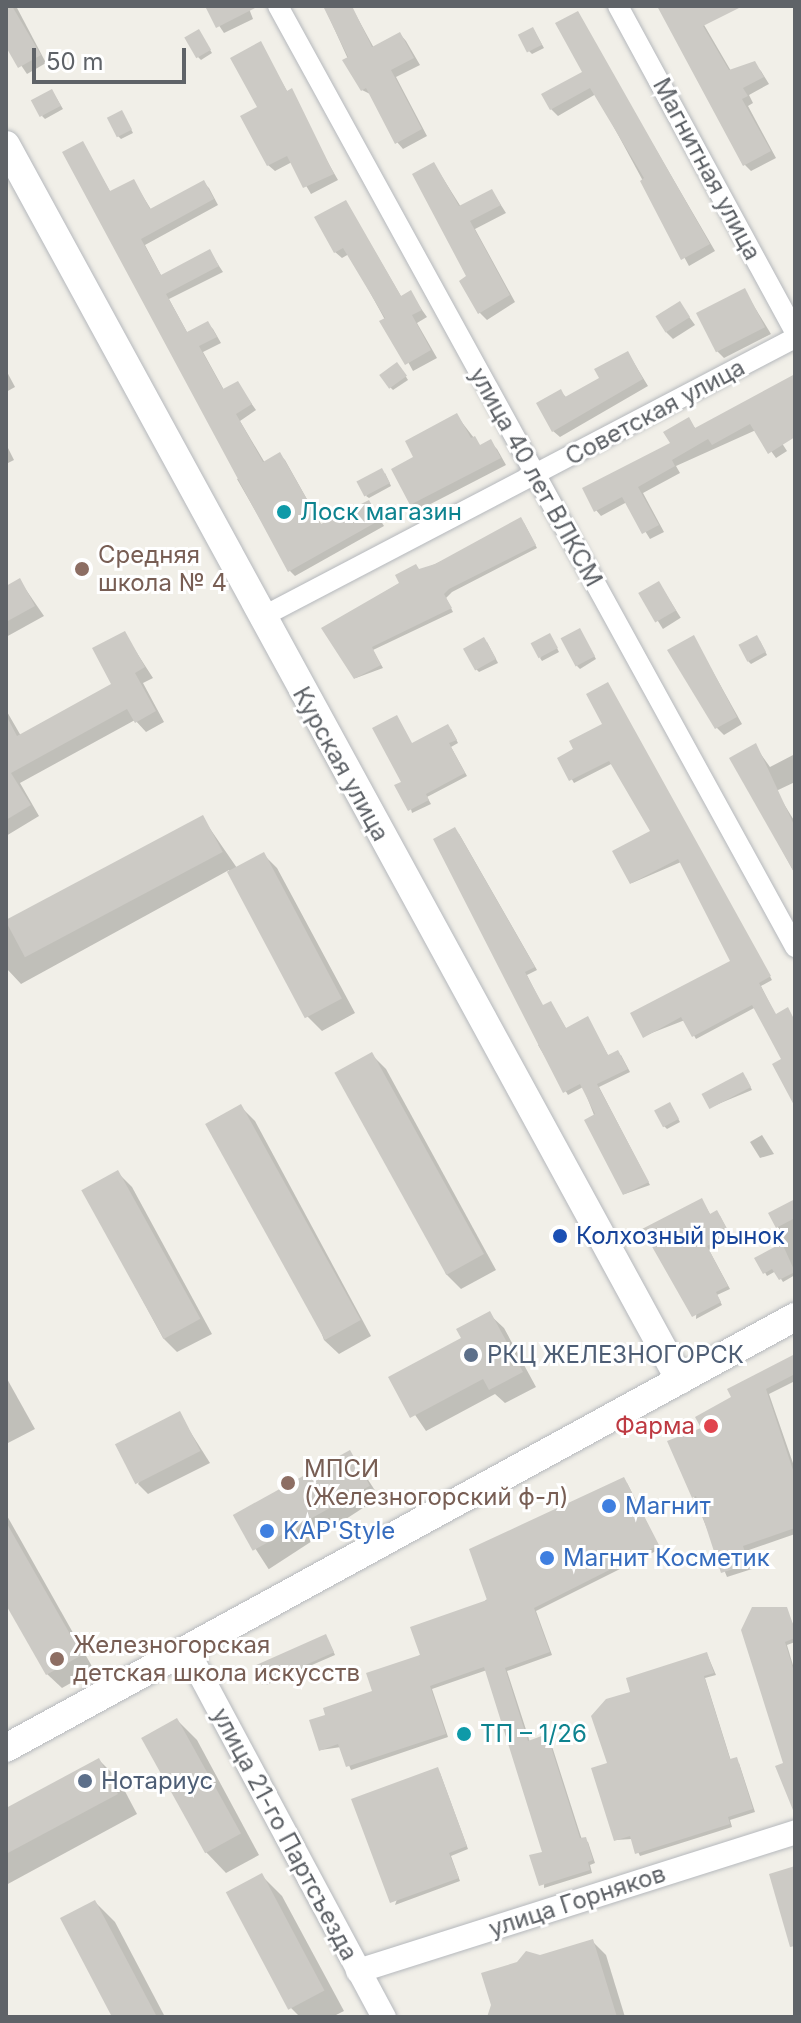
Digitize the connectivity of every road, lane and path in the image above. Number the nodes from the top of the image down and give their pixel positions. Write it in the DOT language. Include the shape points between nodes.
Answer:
graph roads {
  1 [pos="278,6"];
  2 [pos="618,6"];
  3 [pos="6,145"];
  4 [pos="795,335"];
  5 [pos="535,475"];
  6 [pos="260,618"];
  7 [pos="795,947"];
  8 [pos="795,1317"];
  9 [pos="680,1380"];
  10 [pos="187,1650"];
  11 [pos="6,1748"];
  12 [pos="795,1832"];
  13 [pos="358,1971"];
  14 [pos="384,2017"];
  1 -- 5 [label="street, улица 40 лет ВЛКСМ"];
  2 -- 4 [label="street, Магнитная улица"];
  3 -- 6 [label="main road, Курская улица"];
  4 -- 5 [label="street, Советская улица"];
  5 -- 6 [label="street, Советская улица"];
  5 -- 7 [label="street, улица 40 лет ВЛКСМ"];
  6 -- 9 [label="main road, Курская улица"];
  8 -- 9 [label="main road"];
  9 -- 10 [label="main road"];
  10 -- 11 [label="main road"];
  10 -- 13 [label="street, улица 21-го Партсъезда"];
  12 -- 13 [label="street, улица Горняков"];
  13 -- 14 [label="street, улица 21-го Партсъезда"];
}
